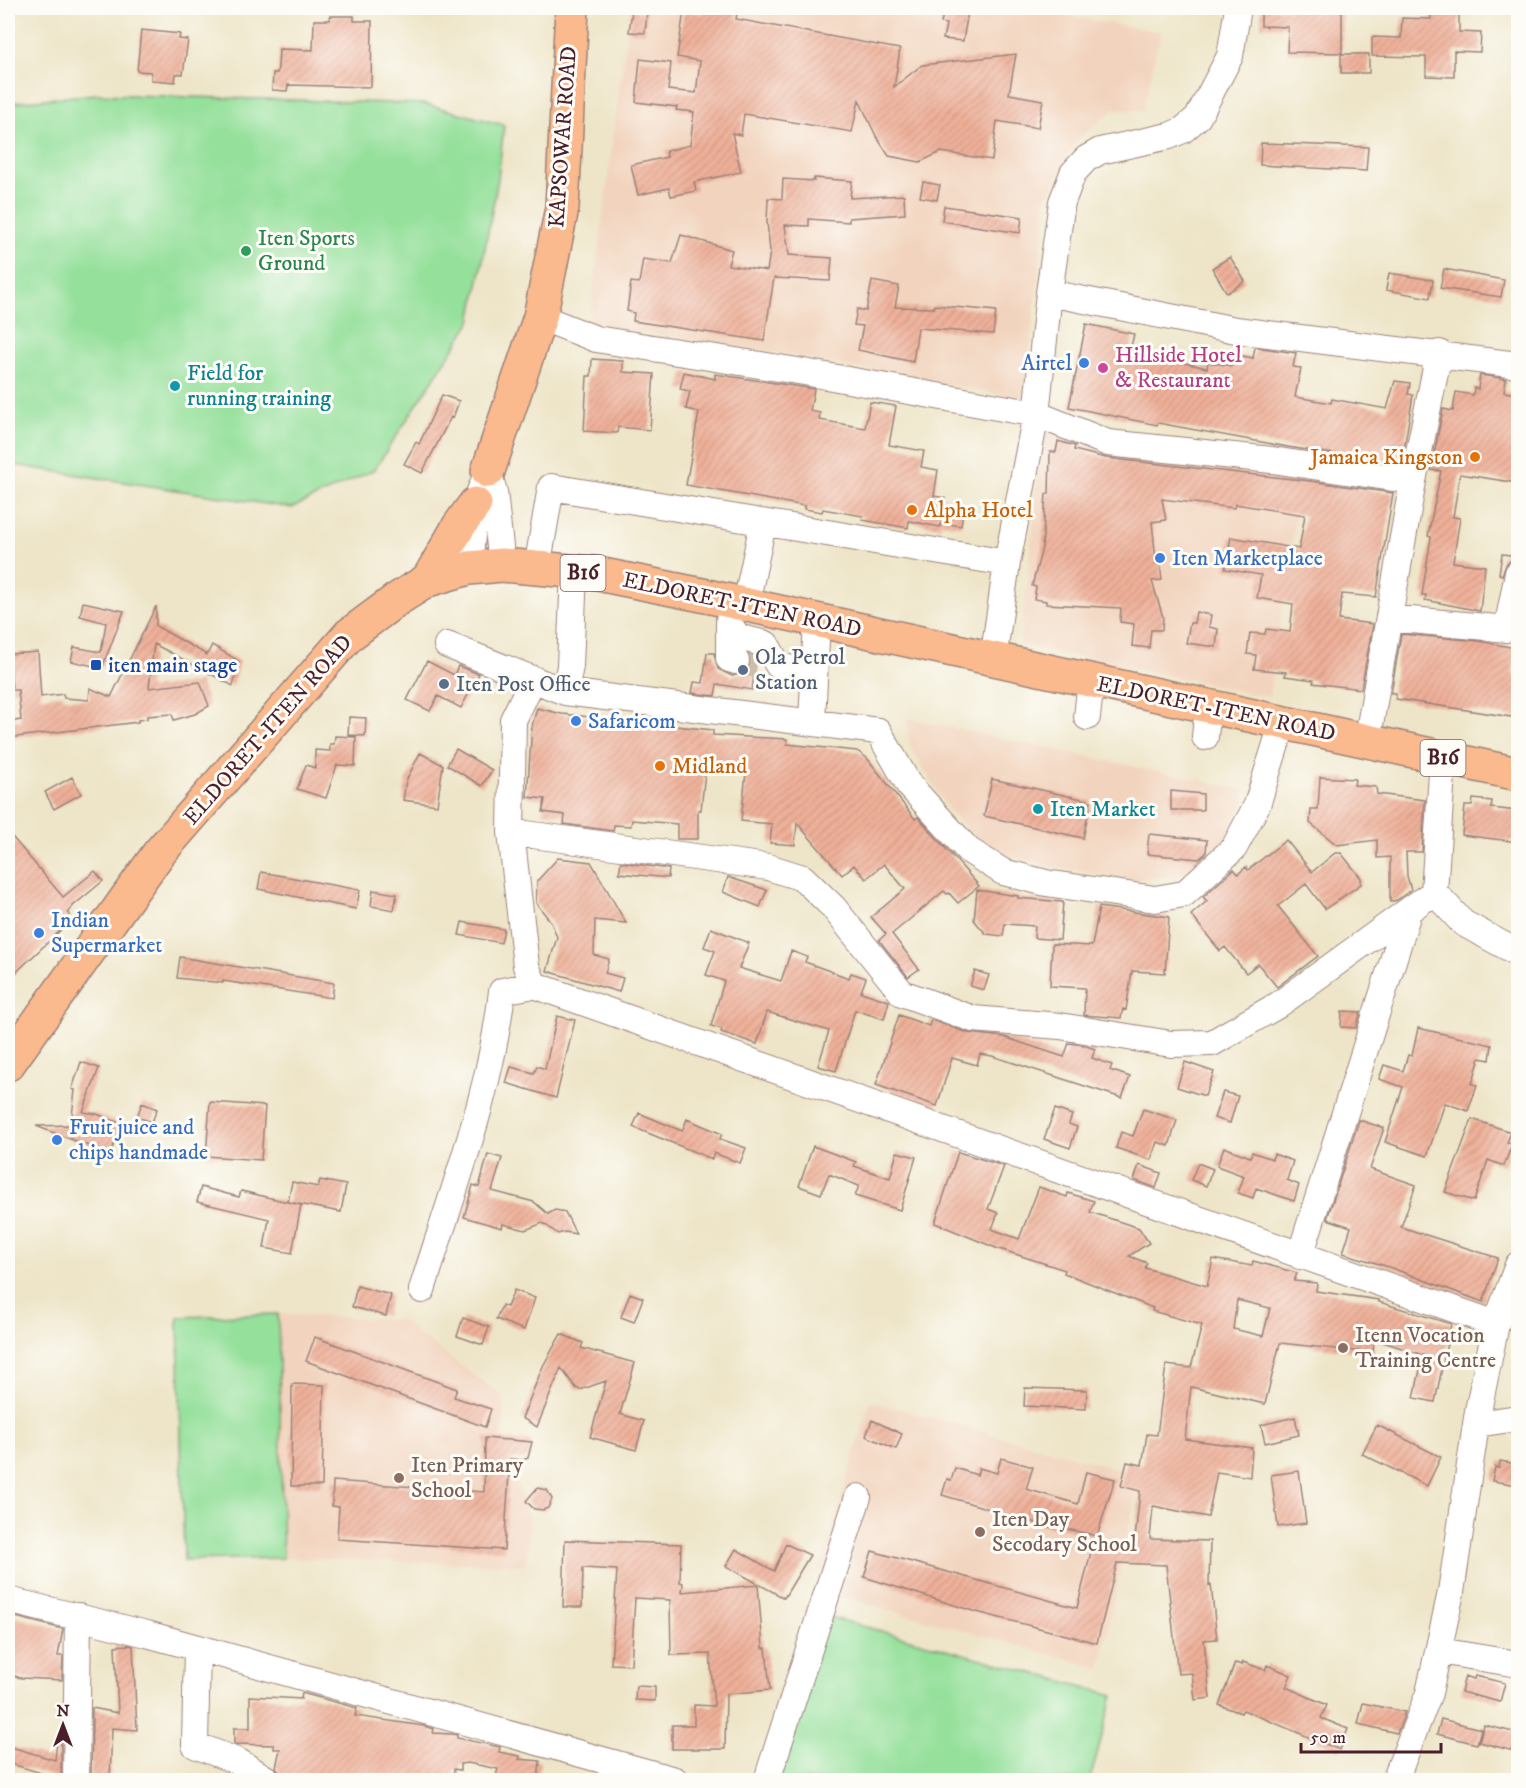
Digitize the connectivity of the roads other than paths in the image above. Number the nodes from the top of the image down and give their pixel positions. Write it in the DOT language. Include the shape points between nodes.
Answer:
graph roads {
  1 [pos="572,8"];
  2 [pos="1238,8"];
  3 [pos="1049,293"];
  4 [pos="540,317"];
  5 [pos="1438,353"];
  6 [pos="1518,365"];
  7 [pos="1036,414"];
  8 [pos="488,471"];
  9 [pos="1413,481"];
  10 [pos="475,504"];
  11 [pos="763,523"];
  12 [pos="1007,563"];
  13 [pos="502,565"];
  14 [pos="469,568"];
  15 [pos="537,568"];
  16 [pos="574,572"];
  17 [pos="1518,573"];
  18 [pos="428,580"];
  19 [pos="735,610"];
  20 [pos="1390,618"];
  21 [pos="817,621"];
  22 [pos="447,645"];
  23 [pos="993,660"];
  24 [pos="757,663"];
  25 [pos="814,676"];
  26 [pos="533,679"];
  27 [pos="1091,681"];
  28 [pos="565,692"];
  29 [pos="1087,717"];
  30 [pos="812,721"];
  31 [pos="1283,722"];
  32 [pos="1367,742"];
  33 [pos="1443,758"];
  34 [pos="1518,774"];
  35 [pos="511,832"];
  36 [pos="1434,892"];
  37 [pos="1408,913"];
  38 [pos="1518,953"];
  39 [pos="534,985"];
  40 [pos="8,1061"];
  41 [pos="1300,1256"];
  42 [pos="1518,1265"];
  43 [pos="422,1290"];
  44 [pos="1496,1324"];
  45 [pos="1518,1418"];
  46 [pos="1476,1424"];
  47 [pos="858,1497"];
  48 [pos="8,1600"];
  49 [pos="78,1616"];
  50 [pos="197,1648"];
  51 [pos="1438,1651"];
  52 [pos="1518,1664"];
  53 [pos="76,1780"];
  54 [pos="268,1780"];
  55 [pos="675,1780"];
  56 [pos="767,1780"];
  57 [pos="1395,1780"];
  1 -- 4 [label="main road, KAPSOWAR ROAD" via="562,208"];
  2 -- 3 [label="street" via="1230,56 1198,117 1169,136 1100,151 1073,173 1062,202"];
  3 -- 5 [label="street" via="1236,330"];
  3 -- 7 [label="street"];
  4 -- 7 [label="street" via="596,339"];
  4 -- 8 [label="main road, KAPSOWAR ROAD"];
  5 -- 6 [label="street"];
  5 -- 9 [label="street"];
  7 -- 9 [label="street" via="1108,442"];
  7 -- 12 [label="street"];
  8 -- 10 [label="street, KAPSOWAR ROAD"];
  8 -- 13 [label="street"];
  9 -- 20 [label="street"];
  10 -- 14 [label="street, KAPSOWAR ROAD"];
  10 -- 18 [label="main road"];
  11 -- 12 [label="street"];
  11 -- 15 [label="street" via="551,488"];
  11 -- 19 [label="street"];
  12 -- 23 [label="street"];
  13 -- 14 [label="main road, ELDORET-ITEN ROAD / B16"];
  13 -- 15 [label="main road, ELDORET-ITEN ROAD / B16"];
  14 -- 18 [label="main road, ELDORET-ITEN ROAD / B16"];
  15 -- 16 [label="main road, ELDORET-ITEN ROAD / B16"];
  16 -- 19 [label="main road, ELDORET-ITEN ROAD / B16"];
  16 -- 28 [label="street" via="570,666"];
  17 -- 20 [label="street" via="1507,629"];
  18 -- 40 [label="main road, ELDORET-ITEN ROAD / B16" via="350,635 334,652 159,853"];
  19 -- 21 [label="main road, ELDORET-ITEN ROAD / B16"];
  19 -- 24 [label="street" via="738,636 766,644"];
  19 -- 24 [label="street" via="729,659"];
  20 -- 32 [label="street"];
  21 -- 23 [label="main road, ELDORET-ITEN ROAD / B16"];
  21 -- 25 [label="street"];
  22 -- 26 [label="street"];
  23 -- 27 [label="main road, ELDORET-ITEN ROAD / B16"];
  24 -- 25 [label="street"];
  25 -- 30 [label="street"];
  26 -- 28 [label="street"];
  26 -- 35 [label="street" via="513,720"];
  27 -- 29 [label="street"];
  27 -- 31 [label="main road, ELDORET-ITEN ROAD / B16" via="1206,722"];
  28 -- 30 [label="street"];
  30 -- 31 [label="street" via="878,731 909,785 968,850 1003,872 1047,883 1155,899 1184,894 1234,848 1257,805"];
  31 -- 32 [label="main road, ELDORET-ITEN ROAD / B16"];
  32 -- 33 [label="main road, B16"];
  33 -- 34 [label="main road, B16"];
  33 -- 36 [label="street"];
  35 -- 37 [label="street" via="768,867 803,879 833,906 902,993 973,1018 1059,1026 1171,1044 1212,1043 1278,1005"];
  35 -- 39 [label="street" via="526,966"];
  36 -- 37 [label="street"];
  36 -- 38 [label="street" via="1463,923"];
  37 -- 41 [label="street"];
  39 -- 41 [label="street"];
  39 -- 43 [label="street" via="502,991 485,1089"];
  41 -- 44 [label="street"];
  42 -- 44 [label="street"];
  44 -- 46 [label="street"];
  45 -- 46 [label="street"];
  46 -- 51 [label="street" via="1451,1592"];
  47 -- 56 [label="street"];
  48 -- 49 [label="street"];
  49 -- 50 [label="street"];
  49 -- 53 [label="street"];
  50 -- 54 [label="street" via="195,1745 239,1762"];
  50 -- 55 [label="street"];
  51 -- 52 [label="street"];
  51 -- 57 [label="street" via="1429,1693"];
}
